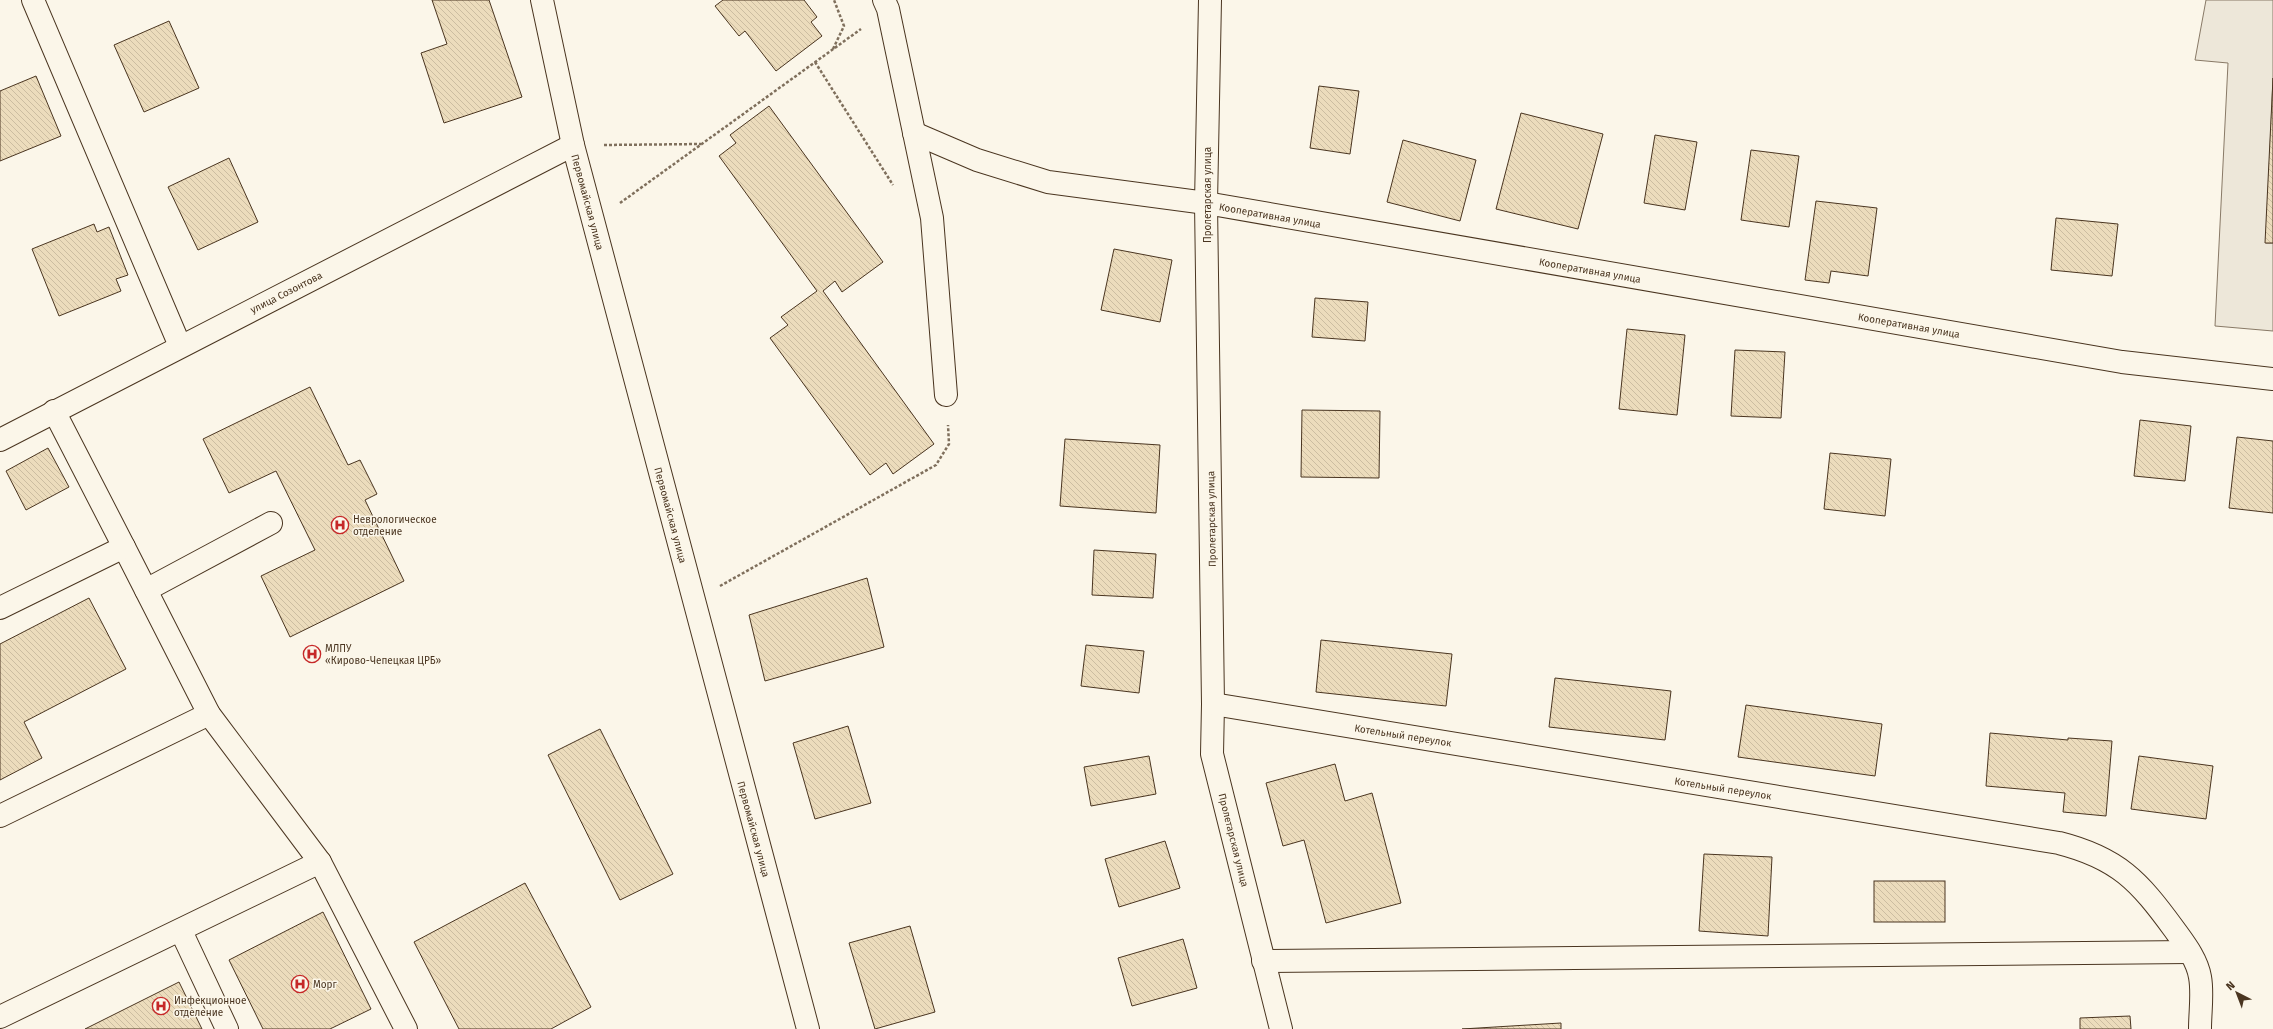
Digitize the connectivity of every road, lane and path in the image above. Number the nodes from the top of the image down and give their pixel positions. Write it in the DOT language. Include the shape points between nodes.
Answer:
graph roads {
  1 [pos="33,0"];
  2 [pos="542,0"];
  3 [pos="834,0"];
  4 [pos="1210,0"];
  5 [pos="886,5"];
  6 [pos="832,50"];
  7 [pos="815,62"];
  8 [pos="914,133"];
  9 [pos="702,144"];
  10 [pos="573,145"];
  11 [pos="896,190"];
  12 [pos="1206,203"];
  13 [pos="594,222"];
  14 [pos="180,346"];
  15 [pos="2273,379"];
  16 [pos="946,395"];
  17 [pos="54,411"];
  18 [pos="0,440"];
  19 [pos="271,523"];
  20 [pos="124,547"];
  21 [pos="146,590"];
  22 [pos="694,601"];
  23 [pos="0,608"];
  24 [pos="1213,704"];
  25 [pos="209,714"];
  26 [pos="0,816"];
  27 [pos="320,862"];
  28 [pos="182,931"];
  29 [pos="2190,952"];
  30 [pos="1263,961"];
  31 [pos="0,1017"];
  32 [pos="227,1029"];
  33 [pos="406,1029"];
  34 [pos="807,1029"];
  35 [pos="1281,1029"];
  36 [pos="2200,1029"];
  1 -- 14 [label="street"];
  2 -- 10 [label="street, Первомайская улица"];
  3 -- 6 [label="path" via="844,26"];
  4 -- 12 [label="street, Пролетарская улица"];
  5 -- 6 [label="path"];
  5 -- 8 [label="street"];
  6 -- 7 [label="path"];
  7 -- 9 [label="path"];
  7 -- 11 [label="path"];
  8 -- 12 [label="street, Кооперативная улица" via="977,160 1048,182"];
  8 -- 16 [label="street" via="932,218"];
  9 -- 10 [label="path"];
  9 -- 13 [label="path"];
  10 -- 13 [label="street, Первомайская улица"];
  10 -- 14 [label="street, улица Созонтова"];
  12 -- 15 [label="street, Кооперативная улица" via="2122,362"];
  12 -- 24 [label="street, Пролетарская улица"];
  13 -- 22 [label="street, Первомайская улица"];
  14 -- 17 [label="street, улица Созонтова"];
  16 -- 22 [label="path" via="949,444 936,464"];
  17 -- 18 [label="street, улица Созонтова"];
  17 -- 20 [label="street"];
  19 -- 21 [label="street"];
  20 -- 21 [label="street"];
  20 -- 23 [label="street"];
  21 -- 25 [label="street"];
  22 -- 34 [label="street, Первомайская улица"];
  24 -- 29 [label="street, Котельный переулок" via="2084,849 2113,864 2136,881"];
  24 -- 30 [label="street, Пролетарская улица" via="1212,754"];
  25 -- 26 [label="street"];
  25 -- 27 [label="street"];
  27 -- 28 [label="street"];
  27 -- 33 [label="street"];
  28 -- 31 [label="street"];
  28 -- 32 [label="street"];
  29 -- 30 [label="street"];
  29 -- 36 [label="street, Котельный переулок" via="2200,977"];
  30 -- 35 [label="street, Пролетарская улица"];
}
